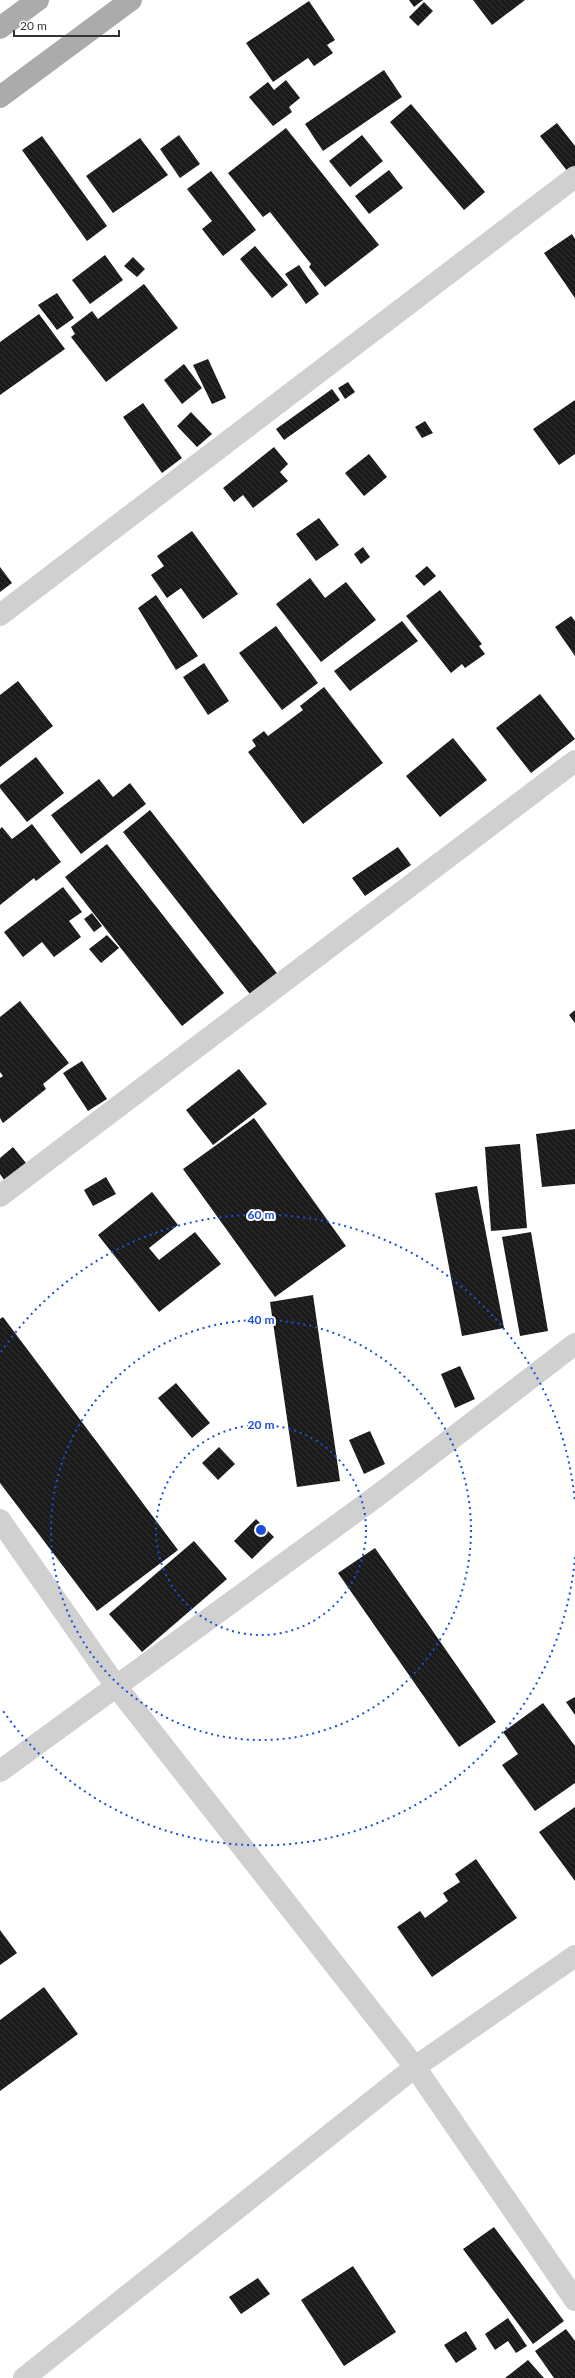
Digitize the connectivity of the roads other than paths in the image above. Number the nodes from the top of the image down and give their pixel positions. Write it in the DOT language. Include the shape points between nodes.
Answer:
graph roads {
  1 [pos="38,0"];
  2 [pos="131,0"];
  3 [pos="0,28"];
  4 [pos="0,97"];
  5 [pos="575,177"];
  6 [pos="0,614"];
  7 [pos="575,761"];
  8 [pos="0,1196"];
  9 [pos="575,1344"];
  10 [pos="0,1520"];
  11 [pos="116,1686"];
  12 [pos="0,1771"];
  13 [pos="575,1956"];
  14 [pos="415,2067"];
  15 [pos="575,2300"];
  16 [pos="24,2378"];
  1 -- 3 [label="main road"];
  2 -- 4 [label="main road"];
  5 -- 6 [label="street"];
  7 -- 8 [label="street"];
  9 -- 11 [label="street" via="377,1496"];
  10 -- 11 [label="street"];
  11 -- 12 [label="street"];
  11 -- 14 [label="street"];
  13 -- 14 [label="street"];
  14 -- 15 [label="street"];
  14 -- 16 [label="street"];
}
